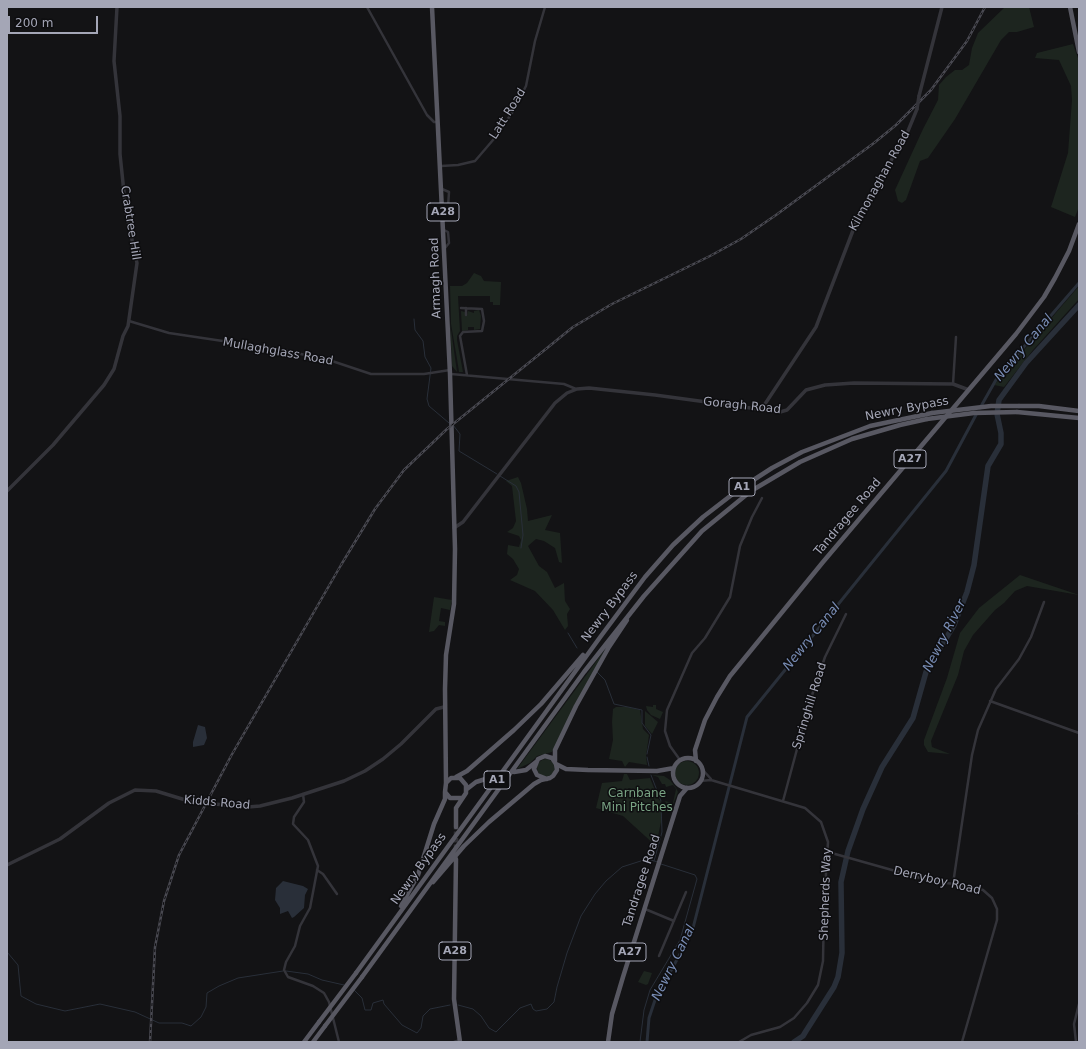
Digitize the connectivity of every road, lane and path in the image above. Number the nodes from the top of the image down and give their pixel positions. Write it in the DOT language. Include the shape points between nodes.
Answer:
graph roads {
  1 [pos="117,7"];
  2 [pos="367,7"];
  3 [pos="432,7"];
  4 [pos="545,7"];
  5 [pos="942,7"];
  6 [pos="1070,7"];
  7 [pos="1079,52"];
  8 [pos="439,122"];
  9 [pos="442,166"];
  10 [pos="1079,224"];
  11 [pos="461,308"];
  12 [pos="466,308"];
  13 [pos="466,315"];
  14 [pos="129,321"];
  15 [pos="956,337"];
  16 [pos="450,372"];
  17 [pos="466,375"];
  18 [pos="953,384"];
  19 [pos="576,389"];
  20 [pos="969,390"];
  21 [pos="761,410"];
  22 [pos="1079,411"];
  23 [pos="1079,418"];
  24 [pos="7,491"];
  25 [pos="762,498"];
  26 [pos="755,500"];
  27 [pos="759,503"];
  28 [pos="454,528"];
  29 [pos="644,596"];
  30 [pos="1044,602"];
  31 [pos="846,614"];
  32 [pos="600,636"];
  33 [pos="990,701"];
  34 [pos="444,707"];
  35 [pos="1079,733"];
  36 [pos="695,750"];
  37 [pos="682,760"];
  38 [pos="696,761"];
  39 [pos="536,762"];
  40 [pos="556,763"];
  41 [pos="446,767"];
  42 [pos="674,768"];
  43 [pos="566,769"];
  44 [pos="702,769"];
  45 [pos="526,770"];
  46 [pos="657,771"];
  47 [pos="514,772"];
  48 [pos="555,774"];
  49 [pos="537,775"];
  50 [pos="455,777"];
  51 [pos="492,777"];
  52 [pos="547,779"];
  53 [pos="463,780"];
  54 [pos="674,780"];
  55 [pos="711,780"];
  56 [pos="700,781"];
  57 [pos="446,782"];
  58 [pos="476,782"];
  59 [pos="680,785"];
  60 [pos="687,788"];
  61 [pos="467,789"];
  62 [pos="445,792"];
  63 [pos="303,794"];
  64 [pos="680,796"];
  65 [pos="450,798"];
  66 [pos="461,798"];
  67 [pos="783,801"];
  68 [pos="456,808"];
  69 [pos="456,827"];
  70 [pos="828,852"];
  71 [pos="456,859"];
  72 [pos="7,865"];
  73 [pos="316,870"];
  74 [pos="953,884"];
  75 [pos="686,892"];
  76 [pos="337,894"];
  77 [pos="417,899"];
  78 [pos="644,909"];
  79 [pos="674,921"];
  80 [pos="392,923"];
  81 [pos="659,956"];
  82 [pos="1079,1004"];
  83 [pos="460,1041"];
  84 [pos="304,1042"];
  85 [pos="313,1042"];
  86 [pos="339,1042"];
  87 [pos="454,1042"];
  88 [pos="608,1042"];
  89 [pos="739,1042"];
  90 [pos="962,1042"];
  91 [pos="1076,1042"];
  1 -- 14 [label="street, Crabtree Hill" via="114,61 120,116 120,154 126,212 137,263"];
  2 -- 8 [label="street" via="427,116 434,122"];
  3 -- 8 [label="highway, Armagh Road / A28"];
  4 -- 9 [label="street, Latt Road" via="526,86 512,112 475,161"];
  5 -- 21 [label="street, Kilmonaghan Road, bridge" via="919,96 918,109 857,220 816,327"];
  6 -- 7 [label="highway"];
  8 -- 9 [label="highway, Armagh Road / A28"];
  9 -- 16 [label="highway, Armagh Road / A28"];
  10 -- 20 [label="highway, Tandragee Road / A27" via="1064,262 1044,297"];
  11 -- 12 [label="street"];
  12 -- 13 [label="street"];
  12 -- 17 [label="street" via="482,309 484,327 482,331 463,332 460,336"];
  14 -- 16 [label="street, Mullaghglass Road" via="169,333 283,350 332,361 371,374"];
  14 -- 24 [label="street, Crabtree Hill" via="114,369 104,385 54,445"];
  15 -- 18 [label="street"];
  16 -- 17 [label="street, Goragh Road"];
  16 -- 28 [label="highway, Armagh Road / A28"];
  17 -- 19 [label="street, Goragh Road" via="564,384"];
  18 -- 20 [label="street, Goragh Road"];
  18 -- 21 [label="street, Goragh Road" via="825,385 806,390 785,411"];
  19 -- 21 [label="street, Goragh Road" via="589,388"];
  19 -- 28 [label="street" via="555,403 464,522"];
  20 -- 36 [label="highway, Tandragee Road / A27" via="736,668 709,710"];
  22 -- 32 [label="highway, Newry Bypass / A1, bridge" via="1039,406 991,406 890,420 831,439 772,468 703,517 673,545 645,577"];
  23 -- 29 [label="highway, Newry Bypass / A1, bridge" via="1018,412 974,414 927,420 880,431 835,446 765,482 722,514 702,531"];
  25 -- 27 [label="street"];
  26 -- 27 [label="street"];
  27 -- 37 [label="street" via="740,546 730,597 705,638 692,653 665,716 667,739"];
  28 -- 34 [label="highway, Armagh Road / A28" via="454,604 446,658"];
  29 -- 40 [label="highway" via="609,647 576,706 555,750"];
  29 -- 77 [label="highway, Newry Bypass / A1" via="584,672"];
  30 -- 33 [label="street" via="1026,647"];
  31 -- 67 [label="street, Springhill Road" via="825,657"];
  32 -- 50 [label="highway" via="528,717 467,771"];
  32 -- 80 [label="highway, Newry Bypass / A1"];
  33 -- 35 [label="street"];
  33 -- 74 [label="street" via="974,745"];
  34 -- 41 [label="highway, A28"];
  34 -- 63 [label="street, Kidds Road" via="436,709 401,744 365,771 344,781"];
  36 -- 37 [label="highway"];
  36 -- 38 [label="highway, Tandragee Road / A27"];
  37 -- 38 [label="highway"];
  37 -- 42 [label="highway"];
  38 -- 44 [label="highway"];
  39 -- 40 [label="highway" via="545,756"];
  39 -- 45 [label="highway"];
  39 -- 49 [label="highway" via="534,769"];
  40 -- 43 [label="highway"];
  40 -- 48 [label="highway"];
  41 -- 50 [label="highway"];
  41 -- 57 [label="highway, A28"];
  42 -- 46 [label="highway"];
  42 -- 54 [label="highway"];
  43 -- 46 [label="highway"];
  43 -- 48 [label="highway"];
  44 -- 55 [label="street"];
  44 -- 56 [label="highway"];
  45 -- 47 [label="highway"];
  45 -- 49 [label="highway"];
  46 -- 54 [label="highway"];
  48 -- 52 [label="highway"];
  49 -- 52 [label="highway"];
  50 -- 53 [label="highway"];
  50 -- 57 [label="highway"];
  51 -- 58 [label="highway"];
  52 -- 77 [label="highway" via="534,784 489,822"];
  53 -- 58 [label="highway"];
  53 -- 61 [label="highway"];
  54 -- 59 [label="highway"];
  55 -- 56 [label="street, Shepherds Way"];
  55 -- 67 [label="street, Shepherds Way"];
  56 -- 60 [label="highway, A27"];
  57 -- 62 [label="highway, A28"];
  58 -- 61 [label="highway"];
  59 -- 60 [label="highway"];
  59 -- 64 [label="highway, Tandragee Road / A27"];
  60 -- 64 [label="highway, Tandragee Road / A27"];
  61 -- 66 [label="highway"];
  62 -- 65 [label="highway"];
  62 -- 80 [label="highway" via="445,799 418,875"];
  63 -- 72 [label="street, Kidds Road" via="248,807 192,802 156,791 135,790 109,803 60,839"];
  63 -- 73 [label="street" via="304,802 294,817 293,824 308,840 317,862"];
  64 -- 78 [label="highway, Tandragee Road / A27"];
  65 -- 66 [label="highway"];
  65 -- 68 [label="highway"];
  66 -- 68 [label="highway"];
  67 -- 70 [label="street, Shepherds Way" via="805,808 816,816 826,835"];
  68 -- 69 [label="highway"];
  70 -- 74 [label="street, Derryboy Road" via="924,879"];
  70 -- 89 [label="street, Shepherds Way" via="823,961 818,985 794,1018"];
  71 -- 83 [label="highway, A28" via="454,999"];
  73 -- 76 [label="street" via="323,874"];
  73 -- 86 [label="street" via="310,908 286,962 285,973 294,980 314,986 323,992 329,1002"];
  74 -- 90 [label="street, Derryboy Road" via="976,888 988,894 995,903 998,915"];
  75 -- 79 [label="street"];
  77 -- 85 [label="highway, Newry Bypass / A1, bridge"];
  78 -- 79 [label="street"];
  78 -- 88 [label="highway, Tandragee Road / A27" via="614,1005"];
  79 -- 81 [label="street"];
  80 -- 84 [label="highway, Newry Bypass / A1, bridge"];
  82 -- 91 [label="street" via="1074,1024"];
  83 -- 87 [label="street"];
}
